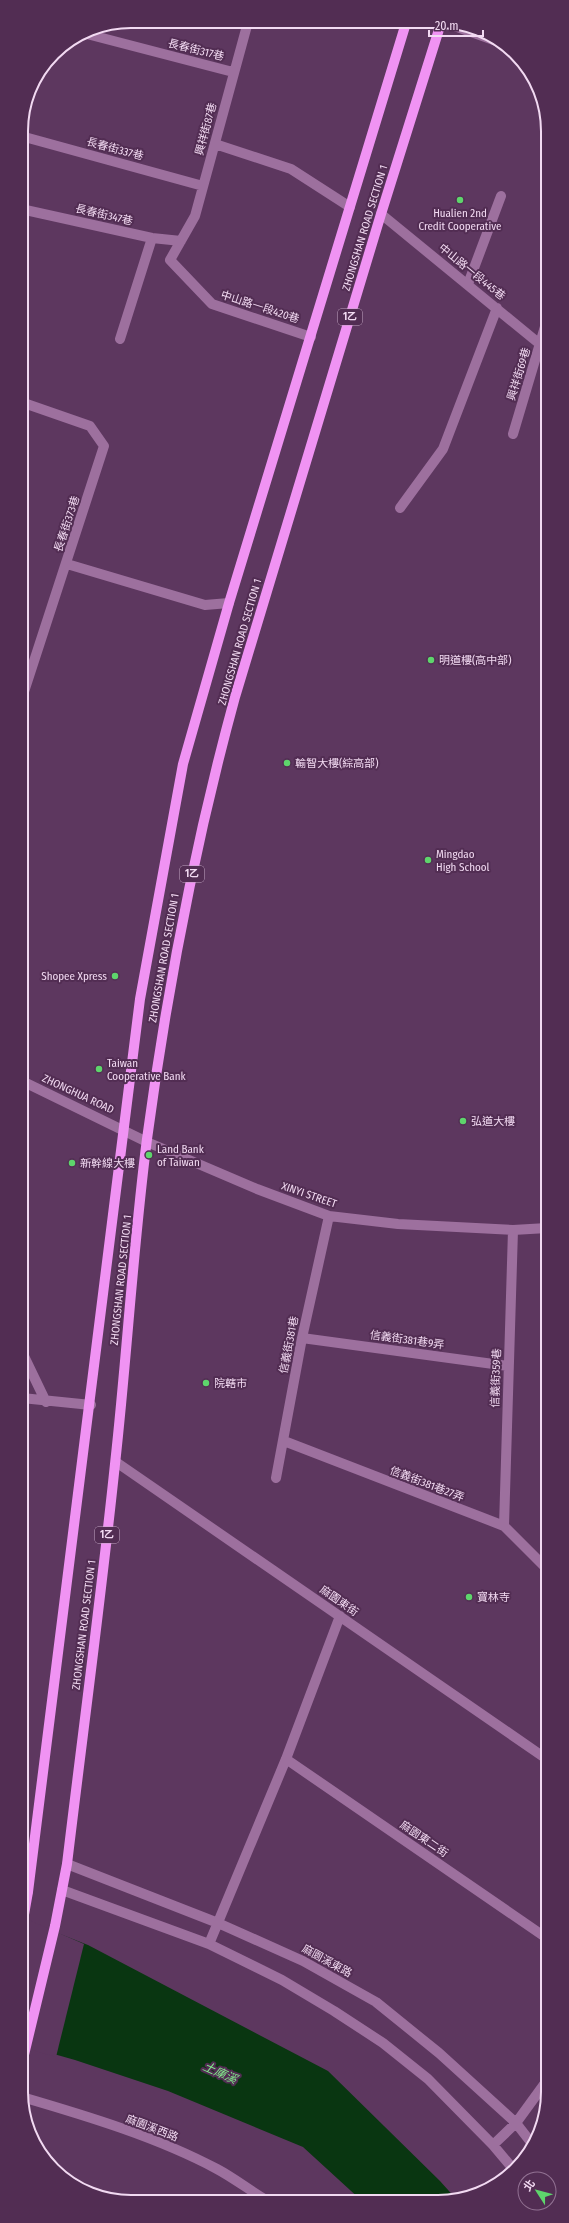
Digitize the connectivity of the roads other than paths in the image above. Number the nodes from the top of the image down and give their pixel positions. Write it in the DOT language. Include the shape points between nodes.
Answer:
graph roads {
  1 [pos="246,28"];
  2 [pos="404,28"];
  3 [pos="439,28"];
  4 [pos="91,36"];
  5 [pos="233,72"];
  6 [pos="28,138"];
  7 [pos="215,144"];
  8 [pos="203,186"];
  9 [pos="502,196"];
  10 [pos="350,207"];
  11 [pos="28,211"];
  12 [pos="381,214"];
  13 [pos="152,238"];
  14 [pos="181,241"];
  15 [pos="468,284"];
  16 [pos="497,308"];
  17 [pos="311,337"];
  18 [pos="120,339"];
  19 [pos="541,345"];
  20 [pos="541,355"];
  21 [pos="28,404"];
  22 [pos="513,434"];
  23 [pos="400,508"];
  24 [pos="66,564"];
  25 [pos="229,603"];
  26 [pos="28,680"];
  27 [pos="28,1084"];
  28 [pos="124,1129"];
  29 [pos="147,1142"];
  30 [pos="329,1216"];
  31 [pos="541,1228"];
  32 [pos="513,1230"];
  33 [pos="302,1338"];
  34 [pos="28,1364"];
  35 [pos="508,1366"];
  36 [pos="28,1399"];
  37 [pos="46,1402"];
  38 [pos="91,1405"];
  39 [pos="284,1441"];
  40 [pos="116,1462"];
  41 [pos="276,1478"];
  42 [pos="504,1526"];
  43 [pos="541,1563"];
  44 [pos="340,1616"];
  45 [pos="541,1755"];
  46 [pos="286,1759"];
  47 [pos="28,1864"];
  48 [pos="67,1864"];
  49 [pos="62,1890"];
  50 [pos="218,1923"];
  51 [pos="541,1934"];
  52 [pos="209,1944"];
  53 [pos="28,2038"];
  54 [pos="541,2089"];
  55 [pos="28,2099"];
  56 [pos="516,2123"];
  57 [pos="529,2140"];
  58 [pos="493,2145"];
  59 [pos="510,2166"];
  60 [pos="258,2195"];
  1 -- 5 [label="street, 興祥街87巷"];
  2 -- 10 [label="main road, ZHONGSHAN ROAD SECTION 1 / 1乙"];
  3 -- 12 [label="main road, ZHONGSHAN ROAD SECTION 1 / 1乙"];
  4 -- 5 [label="street, 長春街317巷"];
  5 -- 7 [label="street, 興祥街87巷"];
  6 -- 8 [label="street, 長春街337巷"];
  7 -- 8 [label="street, 興祥街87巷"];
  7 -- 10 [label="street" via="291,169"];
  8 -- 14 [label="street, 興祥街87巷" via="195,216"];
  9 -- 15 [label="street"];
  10 -- 17 [label="main road, ZHONGSHAN ROAD SECTION 1 / 1乙"];
  11 -- 13 [label="street, 長春街347巷"];
  12 -- 15 [label="street, 中山路一段445巷"];
  12 -- 29 [label="main road, ZHONGSHAN ROAD SECTION 1 / 1乙" via="213,777 185,902"];
  13 -- 14 [label="street, 長春街347巷"];
  13 -- 18 [label="street"];
  14 -- 17 [label="street, 中山路一段420巷" via="170,260 212,304"];
  15 -- 16 [label="street, 中山路一段445巷"];
  16 -- 19 [label="street, 中山路一段445巷"];
  16 -- 23 [label="street" via="443,449"];
  17 -- 25 [label="main road, ZHONGSHAN ROAD SECTION 1 / 1乙"];
  20 -- 22 [label="street, 興祥街69巷"];
  21 -- 24 [label="street, 長春街373巷" via="90,426 104,446"];
  24 -- 25 [label="street" via="205,605"];
  24 -- 26 [label="street, 長春街373巷"];
  25 -- 28 [label="main road, ZHONGSHAN ROAD SECTION 1 / 1乙" via="183,764 140,999"];
  27 -- 28 [label="street, ZHONGHUA ROAD"];
  28 -- 29 [label="street, XINYI STREET"];
  28 -- 38 [label="main road, ZHONGSHAN ROAD SECTION 1 / 1乙"];
  29 -- 30 [label="street, XINYI STREET" via="257,1189"];
  29 -- 40 [label="main road, ZHONGSHAN ROAD SECTION 1 / 1乙"];
  30 -- 32 [label="street, XINYI STREET" via="398,1224"];
  30 -- 33 [label="street, 信義街381巷"];
  31 -- 32 [label="street, XINYI STREET"];
  32 -- 35 [label="street, 信義街359巷"];
  33 -- 35 [label="street, 信義街381巷9弄"];
  33 -- 39 [label="street, 信義街381巷"];
  34 -- 37 [label="street"];
  35 -- 42 [label="street, 信義街359巷"];
  36 -- 37 [label="street"];
  37 -- 38 [label="street"];
  38 -- 47 [label="main road, ZHONGSHAN ROAD SECTION 1 / 1乙"];
  39 -- 41 [label="street, 信義街381巷"];
  39 -- 42 [label="street, 信義街381巷27弄"];
  40 -- 44 [label="street, 麻園東街"];
  40 -- 48 [label="main road, ZHONGSHAN ROAD SECTION 1 / 1乙"];
  42 -- 43 [label="street, 信義街381巷27弄"];
  44 -- 45 [label="street, 麻園東街"];
  44 -- 46 [label="street"];
  46 -- 50 [label="street"];
  46 -- 51 [label="street, 麻園東二街"];
  48 -- 49 [label="main road, ZHONGSHAN ROAD SECTION 1 / 1乙"];
  48 -- 50 [label="street, 麻園溪東路"];
  49 -- 52 [label="street"];
  49 -- 53 [label="main road, ZHONGSHAN ROAD SECTION 1 / 1乙"];
  50 -- 52 [label="street"];
  50 -- 56 [label="street, 麻園溪東路" via="303,1961 376,2002 439,2052"];
  52 -- 58 [label="street" via="282,1980 334,2010 383,2043 428,2079"];
  54 -- 56 [label="street"];
  55 -- 60 [label="street, 麻園溪西路" via="82,2114 178,2151 217,2169"];
  56 -- 57 [label="street, 麻園溪東路"];
  56 -- 58 [label="street"];
  58 -- 59 [label="street"];
}
